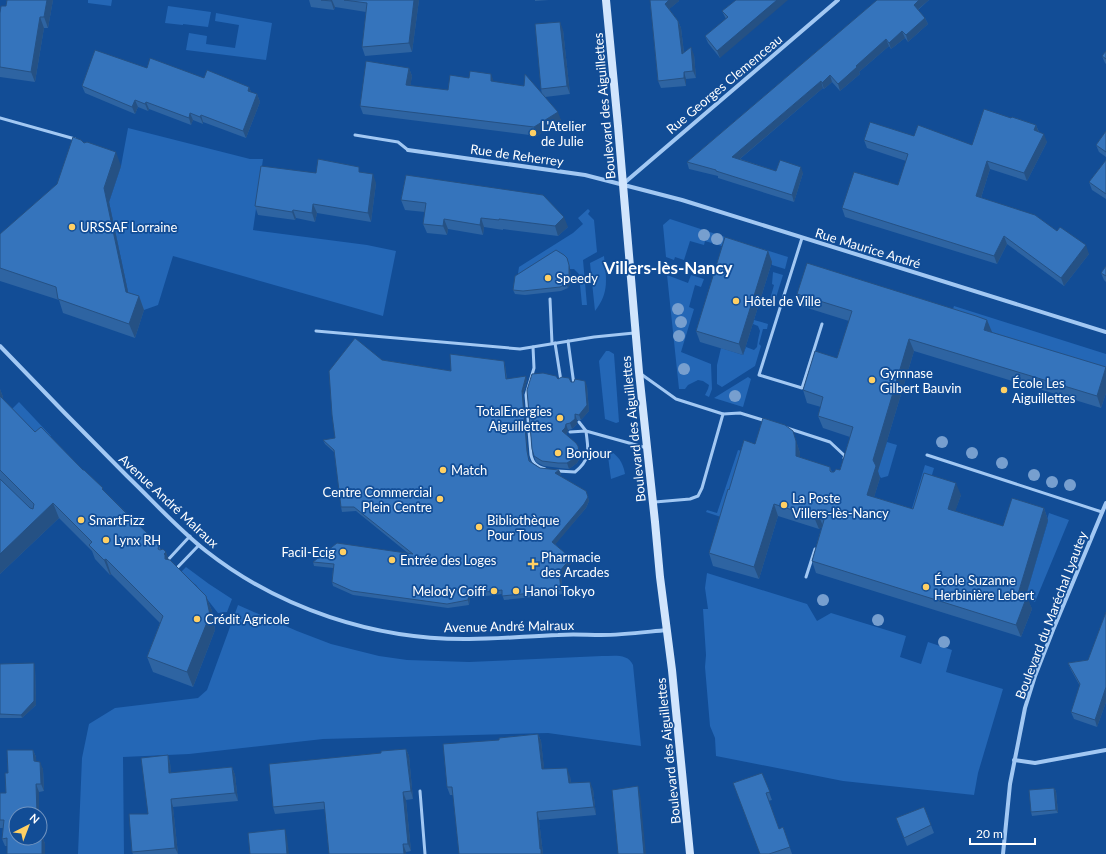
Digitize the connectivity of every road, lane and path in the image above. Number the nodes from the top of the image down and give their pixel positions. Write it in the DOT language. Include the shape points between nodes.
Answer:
graph roads {
  1 [pos="606,0"];
  2 [pos="838,0"];
  3 [pos="0,118"];
  4 [pos="355,135"];
  5 [pos="78,140"];
  6 [pos="408,150"];
  7 [pos="623,184"];
  8 [pos="802,238"];
  9 [pos="550,299"];
  10 [pos="822,324"];
  11 [pos="316,331"];
  12 [pos="635,332"];
  13 [pos="1106,332"];
  14 [pos="568,341"];
  15 [pos="553,343"];
  16 [pos="0,346"];
  17 [pos="533,347"];
  18 [pos="639,372"];
  19 [pos="561,382"];
  20 [pos="574,384"];
  21 [pos="723,414"];
  22 [pos="579,422"];
  23 [pos="770,423"];
  24 [pos="785,427"];
  25 [pos="586,431"];
  26 [pos="570,432"];
  27 [pos="647,448"];
  28 [pos="927,456"];
  29 [pos="843,462"];
  30 [pos="653,503"];
  31 [pos="1106,503"];
  32 [pos="1102,512"];
  33 [pos="190,536"];
  34 [pos="818,542"];
  35 [pos="199,545"];
  36 [pos="166,562"];
  37 [pos="173,572"];
  38 [pos="806,577"];
  39 [pos="667,630"];
  40 [pos="1106,750"];
  41 [pos="1014,760"];
  42 [pos="420,791"];
  43 [pos="425,854"];
  44 [pos="690,854"];
  45 [pos="1003,854"];
  1 -- 7 [label="main road, Boulevard des Aiguillettes"];
  2 -- 7 [label="street, Rue Georges Clemenceau"];
  3 -- 5 [label="lane"];
  4 -- 6 [label="lane" via="398,142"];
  6 -- 7 [label="street, Rue de Reherrey" via="585,175"];
  7 -- 8 [label="street, Rue Maurice André"];
  7 -- 12 [label="main road, Boulevard des Aiguillettes"];
  8 -- 10 [label="lane" via="759,375 802,388"];
  8 -- 13 [label="street, Rue Maurice André"];
  9 -- 15 [label="lane"];
  11 -- 17 [label="lane" via="520,349"];
  12 -- 14 [label="lane"];
  12 -- 18 [label="main road, Boulevard des Aiguillettes"];
  14 -- 15 [label="lane"];
  14 -- 20 [label="lane"];
  15 -- 17 [label="lane"];
  15 -- 19 [label="lane"];
  16 -- 33 [label="street, Avenue André Malraux"];
  17 -- 25 [label="lane" via="534,368 526,395 533,463 553,471 575,472 584,464 588,452"];
  18 -- 21 [label="lane" via="676,399"];
  18 -- 27 [label="main road, Boulevard des Aiguillettes"];
  21 -- 23 [label="lane" via="740,413"];
  21 -- 30 [label="lane" via="698,496"];
  22 -- 25 [label="lane"];
  24 -- 29 [label="lane" via="830,442 845,456"];
  25 -- 26 [label="lane"];
  25 -- 27 [label="lane"];
  27 -- 30 [label="main road, Boulevard des Aiguillettes"];
  28 -- 32 [label="lane"];
  30 -- 39 [label="main road, Boulevard des Aiguillettes"];
  31 -- 32 [label="street, Boulevard du Maréchal Lyautey"];
  32 -- 41 [label="street, Boulevard du Maréchal Lyautey" via="1036,676"];
  33 -- 35 [label="street, Avenue André Malraux"];
  33 -- 36 [label="lane"];
  34 -- 38 [label="lane"];
  35 -- 37 [label="lane"];
  35 -- 39 [label="street, Avenue André Malraux" via="245,578 274,594 349,624 389,632 422,637 468,639 607,635"];
  39 -- 44 [label="main road, Boulevard des Aiguillettes"];
  40 -- 41 [label="street" via="1035,763"];
  41 -- 45 [label="street, Boulevard du Maréchal Lyautey"];
  42 -- 43 [label="lane"];
}
